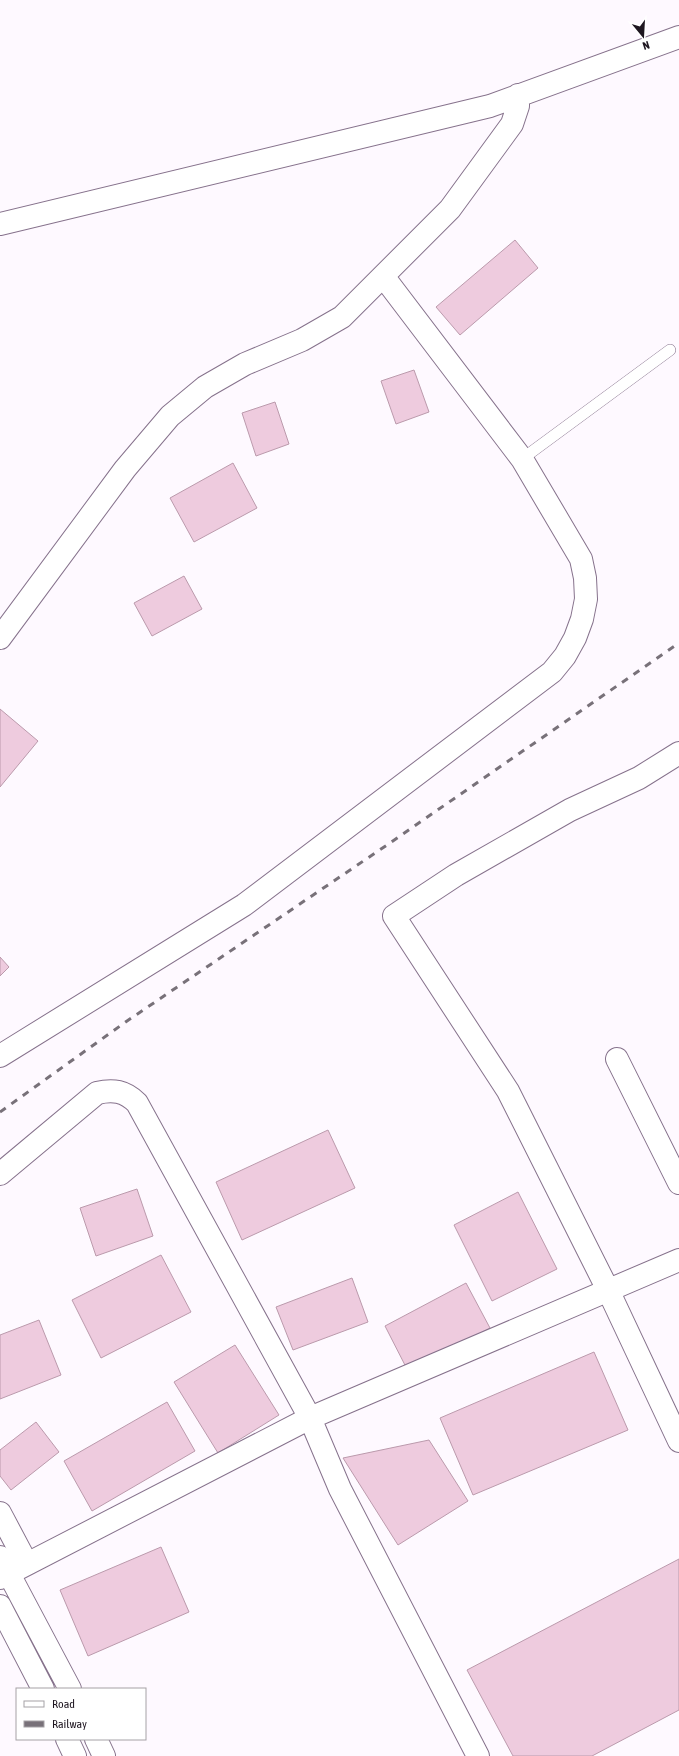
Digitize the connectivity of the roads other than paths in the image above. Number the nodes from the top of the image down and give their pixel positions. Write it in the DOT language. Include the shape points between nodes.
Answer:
graph roads {
  1 [pos="679,37"];
  2 [pos="518,95"];
  3 [pos="0,224"];
  4 [pos="383,276"];
  5 [pos="670,350"];
  6 [pos="522,459"];
  7 [pos="1,633"];
  8 [pos="679,753"];
  9 [pos="0,1056"];
  10 [pos="617,1059"];
  11 [pos="0,1174"];
  12 [pos="679,1183"];
  13 [pos="679,1260"];
  14 [pos="608,1290"];
  15 [pos="310,1418"];
  16 [pos="679,1441"];
  17 [pos="0,1513"];
  18 [pos="9,1568"];
  19 [pos="0,1606"];
  20 [pos="42,1688"];
  21 [pos="69,1688"];
  22 [pos="67,1740"];
  23 [pos="96,1740"];
  24 [pos="75,1756"];
  25 [pos="104,1756"];
  26 [pos="478,1756"];
  1 -- 2 [label="street"];
  2 -- 3 [label="street" via="490,106"];
  2 -- 4 [label="street" via="518,106 512,124 450,209"];
  4 -- 6 [label="street"];
  4 -- 7 [label="street" via="342,317 302,340 245,364 205,387 170,416 125,469"];
  5 -- 6 [label="lane"];
  6 -- 9 [label="street" via="581,559 585,578 586,599 580,625 565,656 552,672 244,905"];
  8 -- 14 [label="street" via="639,778 563,814 456,876 394,916 508,1091"];
  10 -- 12 [label="street"];
  11 -- 15 [label="street" via="97,1093 116,1091 131,1098 137,1103"];
  13 -- 14 [label="street"];
  14 -- 15 [label="street"];
  14 -- 16 [label="street"];
  15 -- 18 [label="street"];
  15 -- 26 [label="street" via="340,1489"];
  17 -- 18 [label="street"];
  18 -- 21 [label="street"];
  19 -- 20 [label="street"];
  22 -- 24 [label="street"];
  23 -- 25 [label="street"];
}
